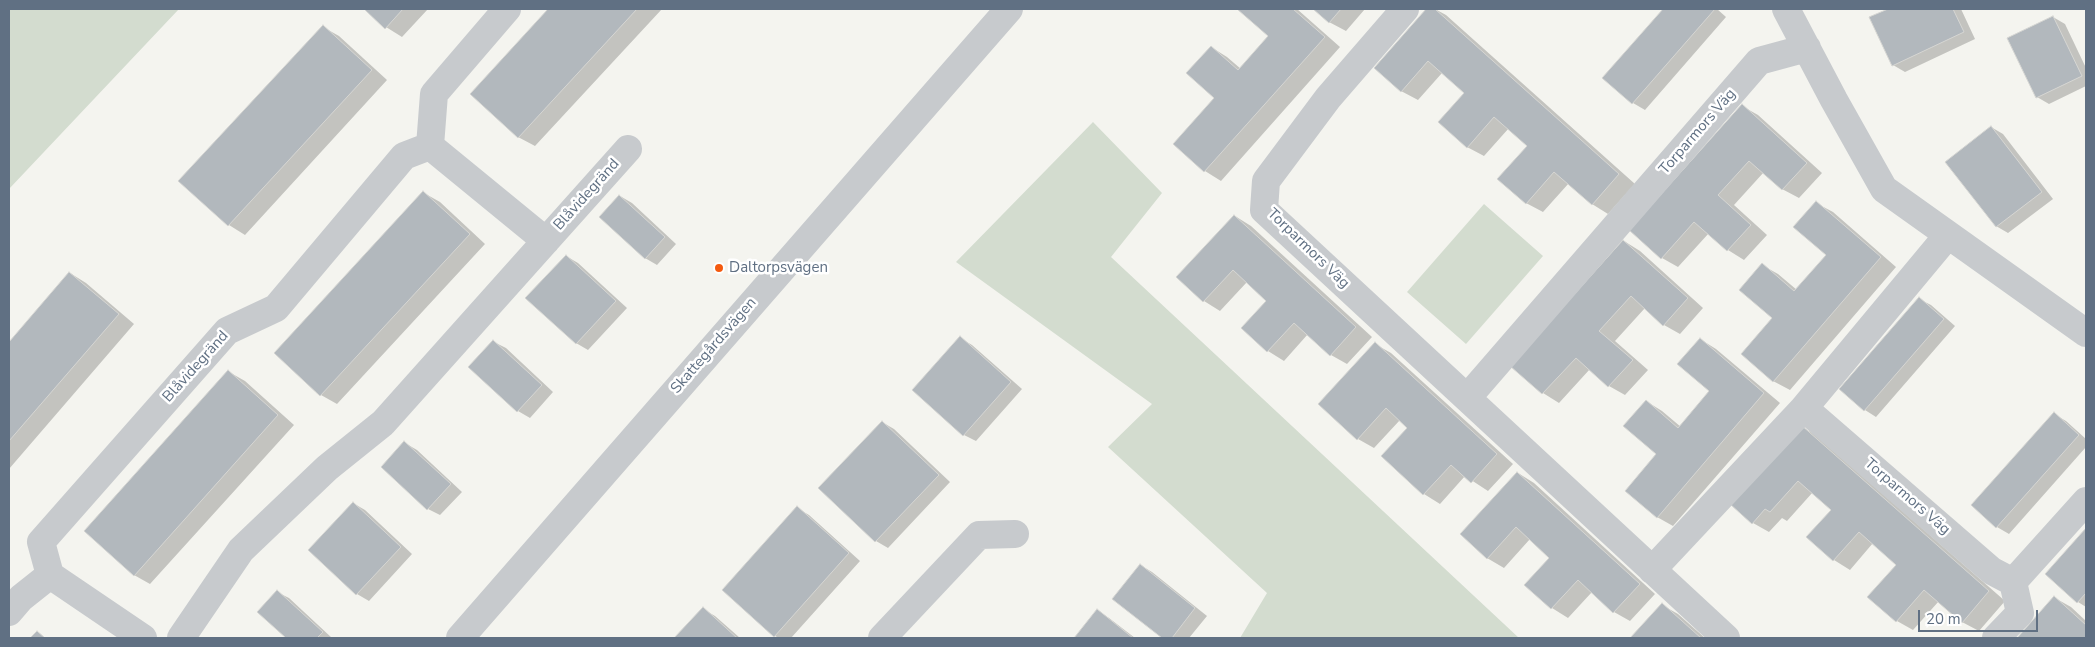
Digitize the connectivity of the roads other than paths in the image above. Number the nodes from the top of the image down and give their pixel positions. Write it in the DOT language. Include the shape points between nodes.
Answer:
graph roads {
  1 [pos="507,9"];
  2 [pos="1009,9"];
  3 [pos="1406,9"];
  4 [pos="1786,9"];
  5 [pos="1807,48"];
  6 [pos="430,146"];
  7 [pos="628,150"];
  8 [pos="1948,235"];
  9 [pos="546,241"];
  10 [pos="2086,333"];
  11 [pos="1467,398"];
  12 [pos="1804,408"];
  13 [pos="2086,501"];
  14 [pos="1015,534"];
  15 [pos="1652,570"];
  16 [pos="50,575"];
  17 [pos="2013,582"];
  18 [pos="9,612"];
  19 [pos="143,638"];
  20 [pos="181,638"];
  21 [pos="460,638"];
  22 [pos="882,638"];
  23 [pos="1726,638"];
  24 [pos="1996,638"];
  1 -- 6 [label="street" via="434,94"];
  2 -- 21 [label="street, Skattegårdsvägen"];
  3 -- 11 [label="street, Torparmors Väg" via="1328,98 1266,181 1264,210"];
  4 -- 5 [label="street"];
  5 -- 8 [label="street" via="1884,190"];
  5 -- 11 [label="street, Torparmors Väg" via="1759,61"];
  6 -- 9 [label="street, Blåvidegränd"];
  6 -- 16 [label="street, Blåvidegränd" via="404,156 276,308 226,331 41,542"];
  7 -- 9 [label="street, Blåvidegränd"];
  8 -- 10 [label="street"];
  8 -- 12 [label="street"];
  9 -- 20 [label="street, Blåvidegränd" via="383,423 328,468 241,550"];
  11 -- 15 [label="street, Torparmors Väg"];
  12 -- 15 [label="street"];
  12 -- 17 [label="street, Torparmors Väg" via="1992,571"];
  13 -- 17 [label="street"];
  14 -- 22 [label="street" via="979,535"];
  15 -- 23 [label="street, Torparmors Väg"];
  16 -- 18 [label="street"];
  16 -- 19 [label="street"];
  17 -- 24 [label="street" via="2020,613"];
}
